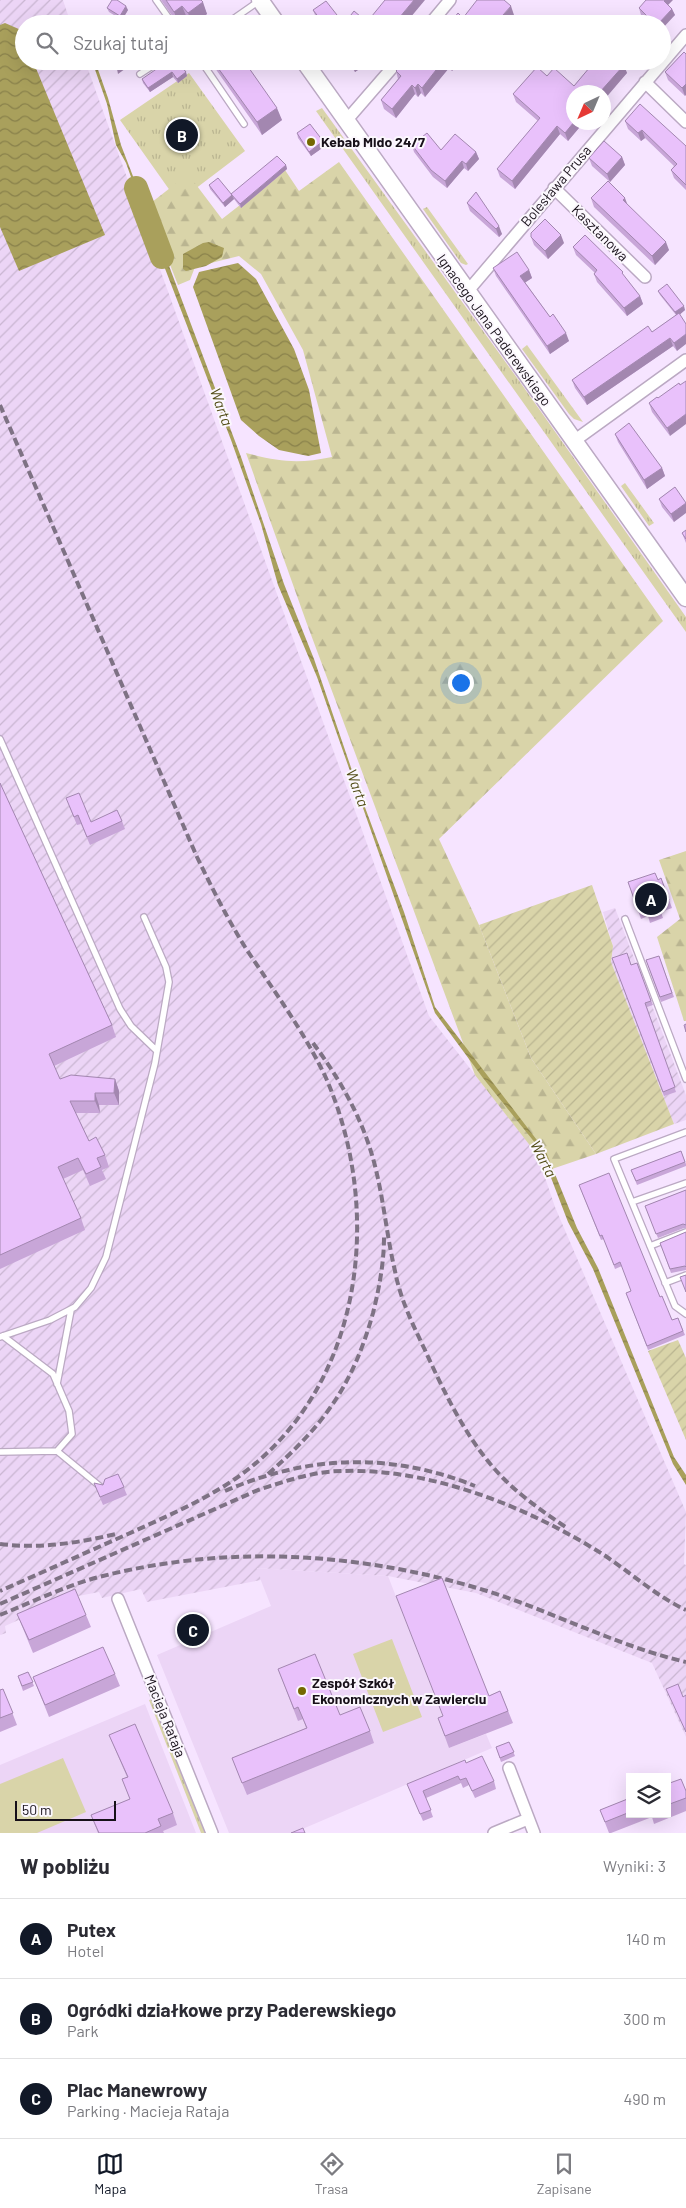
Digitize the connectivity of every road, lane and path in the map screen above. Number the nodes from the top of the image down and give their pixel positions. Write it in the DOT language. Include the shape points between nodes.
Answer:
graph roads {
  1 [pos="156,0"];
  2 [pos="260,0"];
  3 [pos="450,0"];
  4 [pos="167,15"];
  5 [pos="239,15"];
  6 [pos="271,15"];
  7 [pos="438,15"];
  8 [pos="686,35"];
  9 [pos="671,52"];
  10 [pos="146,70"];
  11 [pos="207,70"];
  12 [pos="310,70"];
  13 [pos="390,70"];
  14 [pos="655,70"];
  15 [pos="140,74"];
  16 [pos="645,82"];
  17 [pos="346,121"];
  18 [pos="686,122"];
  19 [pos="244,124"];
  20 [pos="554,188"];
  21 [pos="645,277"];
  22 [pos="467,292"];
  23 [pos="686,360"];
  24 [pos="574,441"];
  25 [pos="686,598"];
  26 [pos="0,739"];
  27 [pos="144,917"];
  28 [pos="625,919"];
  29 [pos="157,1051"];
  30 [pos="686,1079"];
  31 [pos="686,1132"];
  32 [pos="686,1182"];
  33 [pos="632,1202"];
  34 [pos="686,1232"];
  35 [pos="650,1246"];
  36 [pos="686,1275"];
  37 [pos="665,1283"];
  38 [pos="71,1310"];
  39 [pos="686,1314"];
  40 [pos="2,1337"];
  41 [pos="57,1384"];
  42 [pos="57,1451"];
  43 [pos="0,1452"];
  44 [pos="104,1489"];
  45 [pos="118,1599"];
  46 [pos="509,1768"];
  47 [pos="528,1818"];
  48 [pos="212,1833"];
  49 [pos="494,1833"];
  50 [pos="534,1833"];
  1 -- 4 [label="lane"];
  2 -- 5 [label="lane"];
  2 -- 6 [label="main road"];
  3 -- 7 [label="street"];
  8 -- 9 [label="street, Bolesława Prusa"];
  10 -- 15 [label="lane"];
  11 -- 19 [label="lane"];
  12 -- 17 [label="main road, Ignacego Jana Paderewskiego"];
  13 -- 17 [label="street"];
  14 -- 16 [label="street, Bolesława Prusa"];
  16 -- 18 [label="street"];
  16 -- 20 [label="street, Bolesława Prusa"];
  17 -- 22 [label="main road, Ignacego Jana Paderewskiego"];
  20 -- 21 [label="street, Kasztanowa"];
  20 -- 22 [label="street, Bolesława Prusa"];
  22 -- 24 [label="main road, Ignacego Jana Paderewskiego"];
  23 -- 24 [label="street"];
  24 -- 25 [label="main road, Ignacego Jana Paderewskiego"];
  26 -- 29 [label="lane" via="120,1009 131,1026"];
  27 -- 29 [label="lane" via="169,974"];
  28 -- 30 [label="lane"];
  29 -- 38 [label="lane" via="106,1257 84,1299"];
  31 -- 33 [label="lane" via="614,1159"];
  32 -- 33 [label="lane"];
  33 -- 35 [label="lane"];
  34 -- 35 [label="lane"];
  35 -- 37 [label="lane"];
  36 -- 37 [label="lane"];
  37 -- 39 [label="lane" via="674,1306"];
  38 -- 40 [label="lane"];
  38 -- 41 [label="lane"];
  40 -- 41 [label="lane" via="53,1374"];
  41 -- 42 [label="lane" via="69,1411 72,1434"];
  42 -- 43 [label="lane"];
  42 -- 44 [label="lane"];
  45 -- 48 [label="street, Macieja Rataja"];
  46 -- 47 [label="street"];
  47 -- 49 [label="street"];
  47 -- 50 [label="street"];
}
